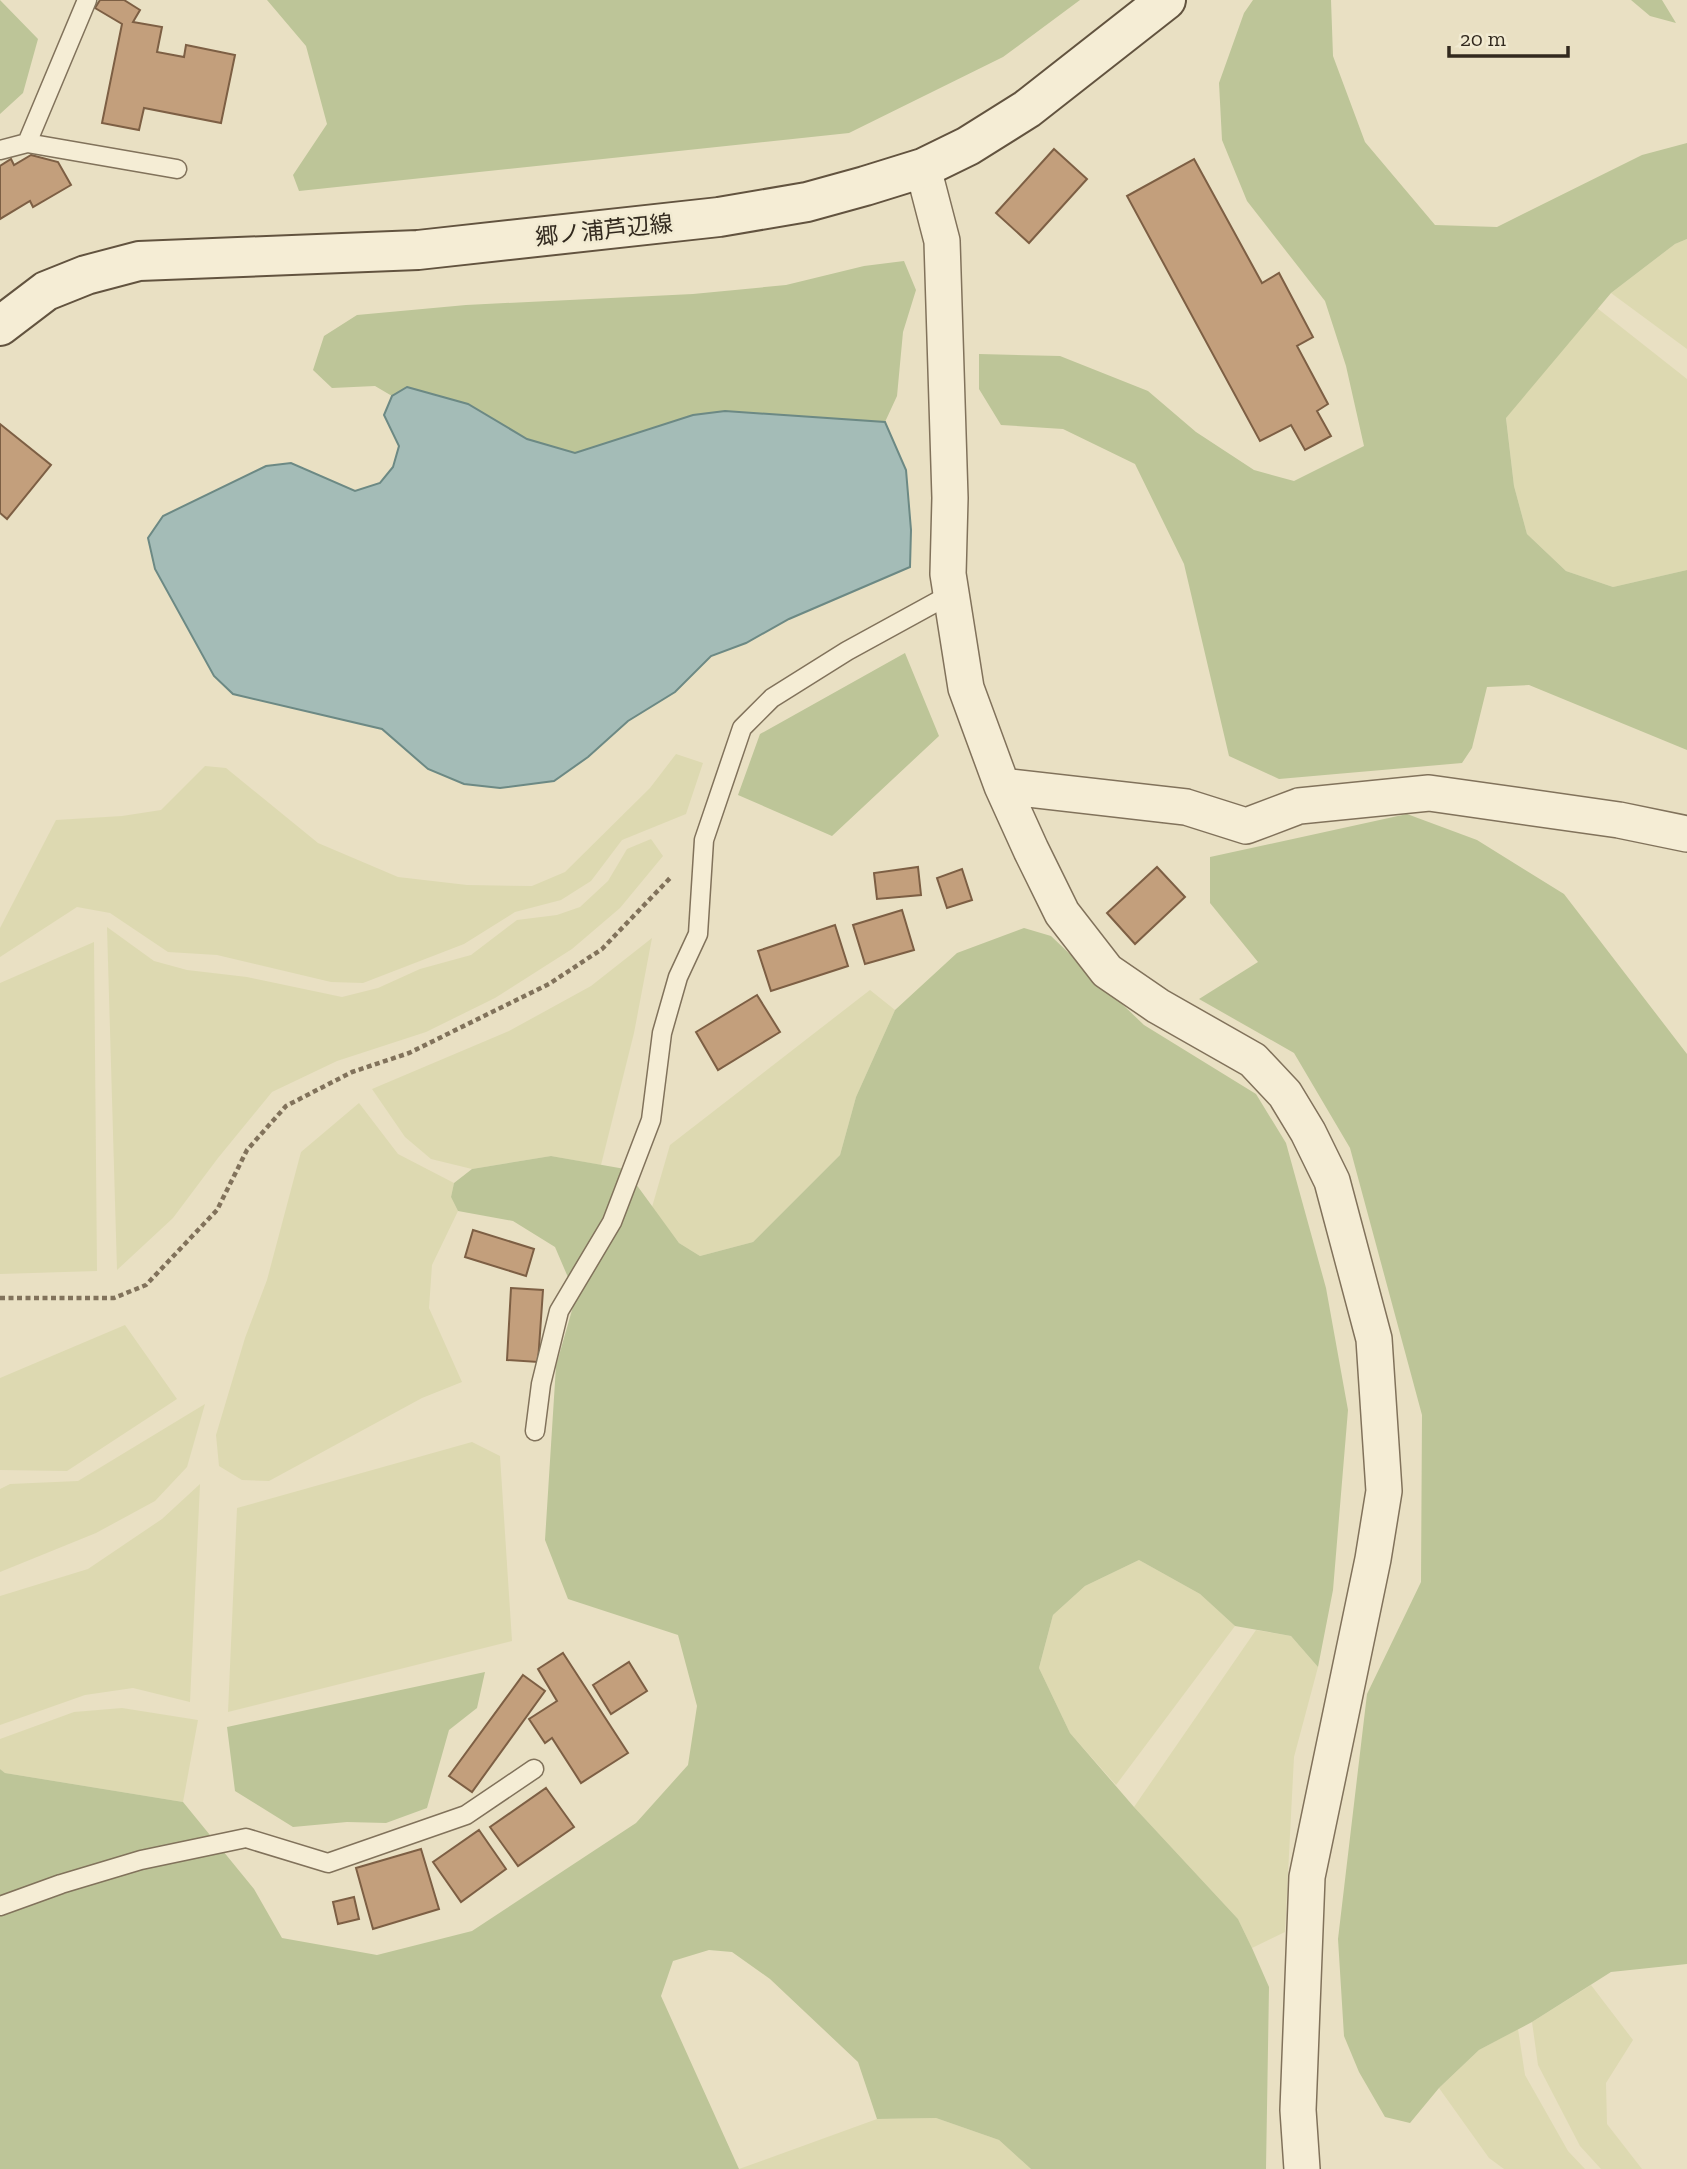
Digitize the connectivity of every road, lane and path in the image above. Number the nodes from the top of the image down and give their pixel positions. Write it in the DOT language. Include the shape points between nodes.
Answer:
graph roads {
  1 [pos="87,0"];
  2 [pos="1166,0"];
  3 [pos="27,143"];
  4 [pos="0,150"];
  5 [pos="923,168"];
  6 [pos="177,169"];
  7 [pos="0,326"];
  8 [pos="951,594"];
  9 [pos="1002,786"];
  10 [pos="1687,834"];
  11 [pos="704,840"];
  12 [pos="0,1298"];
  13 [pos="535,1431"];
  14 [pos="534,1769"];
  15 [pos="0,1906"];
  16 [pos="1302,2169"];
  1 -- 3 [label="lane"];
  2 -- 5 [label="main road, 郷ノ浦芦辺線" via="1027,109"];
  3 -- 4 [label="lane"];
  3 -- 6 [label="lane"];
  5 -- 7 [label="main road, 郷ノ浦芦辺線" via="807,202 719,217 418,250 139,261 46,291"];
  5 -- 8 [label="street" via="942,241"];
  8 -- 9 [label="street" via="965,688"];
  8 -- 11 [label="lane" via="772,698 742,728"];
  9 -- 10 [label="street" via="1186,807 1246,826 1299,806 1429,793"];
  9 -- 16 [label="street" via="1062,913 1107,971 1253,1060 1284,1094 1332,1181 1374,1339 1384,1491 1307,1877 1298,2110"];
  11 -- 12 [label="path" via="603,949 549,984 409,1053 352,1072 286,1106 247,1150 217,1210 146,1285 114,1298"];
  11 -- 13 [label="lane" via="698,934 678,977 662,1033 651,1120 612,1222 559,1311"];
  14 -- 15 [label="lane" via="466,1815 328,1863 246,1838 141,1860"];
}
